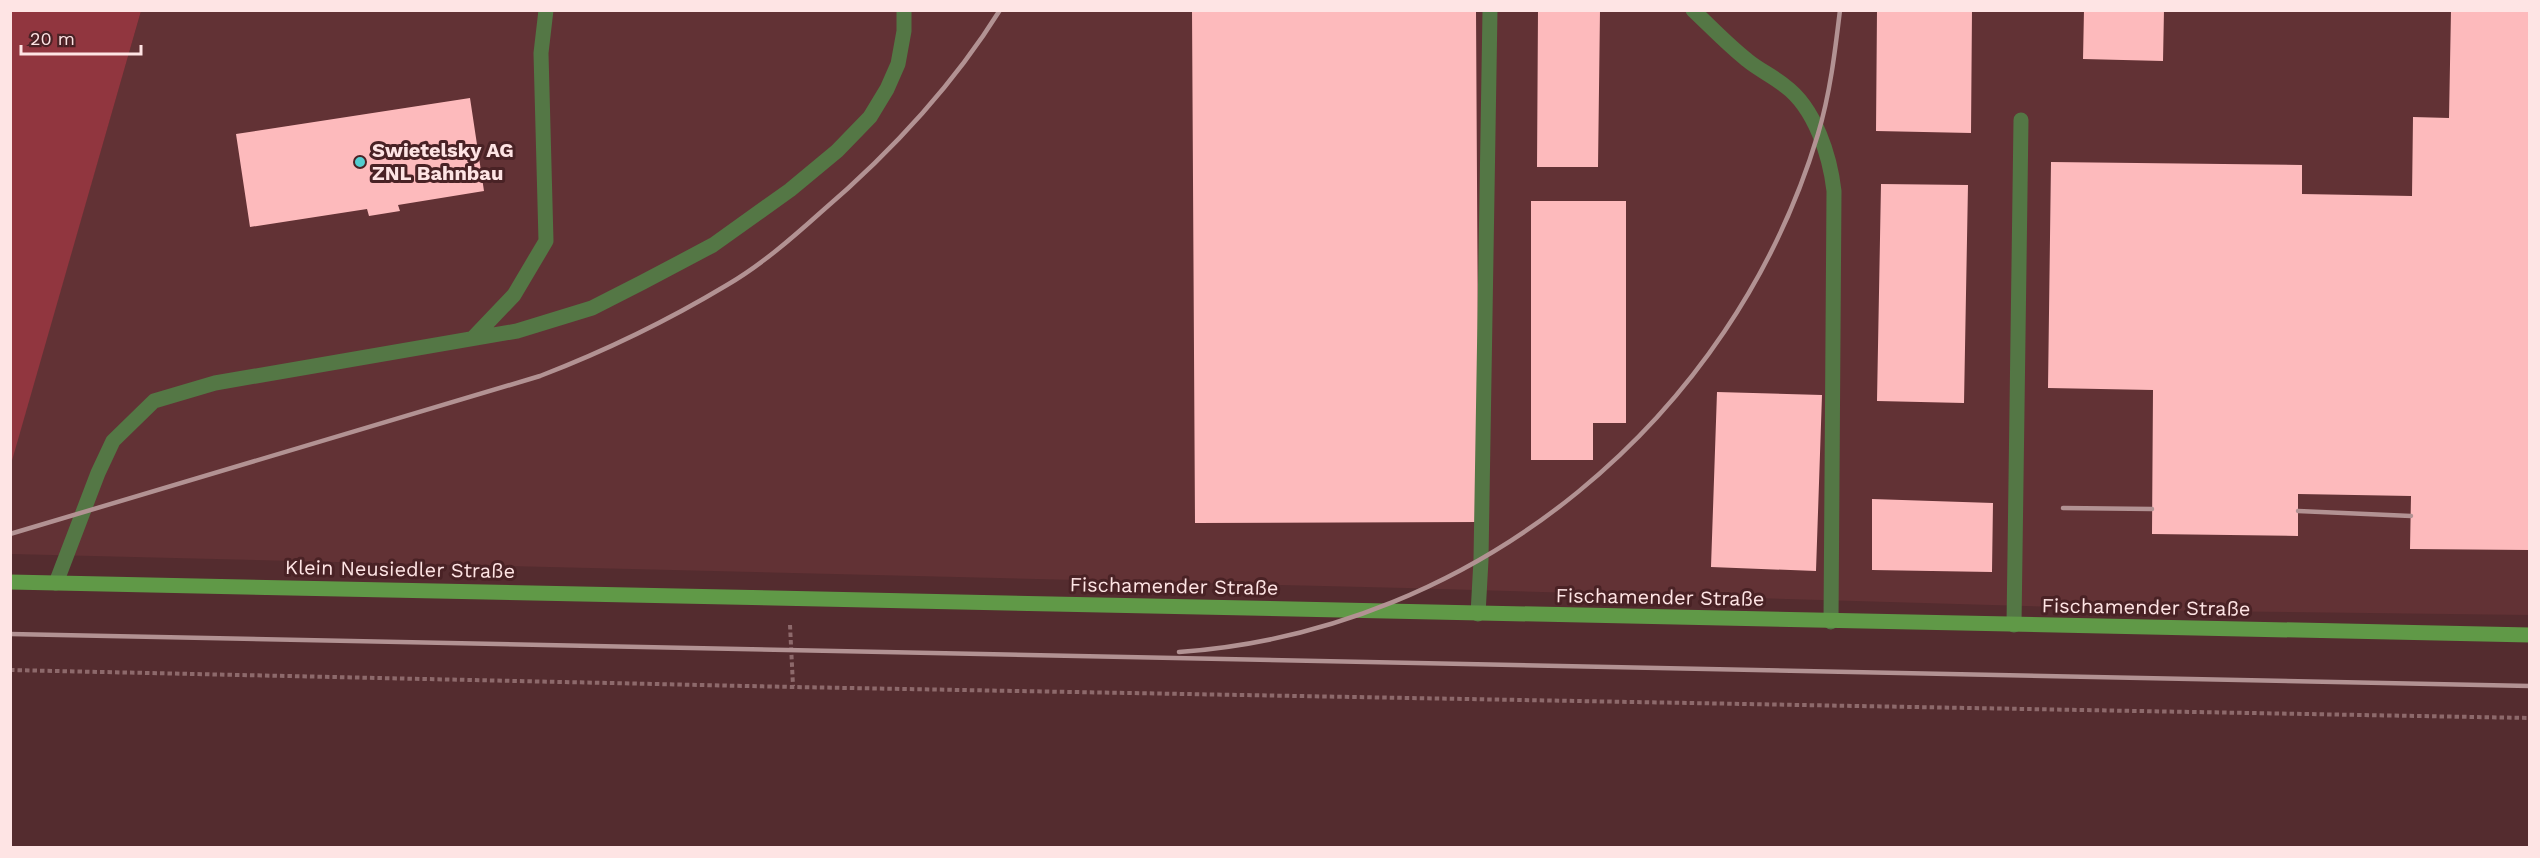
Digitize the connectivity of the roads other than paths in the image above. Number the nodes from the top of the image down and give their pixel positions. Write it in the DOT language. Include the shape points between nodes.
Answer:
graph roads {
  1 [pos="546,10"];
  2 [pos="904,10"];
  3 [pos="1490,10"];
  4 [pos="1693,10"];
  5 [pos="2021,120"];
  6 [pos="473,338"];
  7 [pos="10,582"];
  8 [pos="56,583"];
  9 [pos="789,597"];
  10 [pos="1478,614"];
  11 [pos="1831,622"];
  12 [pos="2014,626"];
  13 [pos="2529,635"];
  1 -- 6 [label="lane" via="541,53 546,241 514,295"];
  2 -- 6 [label="lane" via="898,64 870,117 790,190 713,245 592,308 517,331"];
  3 -- 10 [label="lane"];
  4 -- 11 [label="lane" via="1748,62 1798,96 1830,161 1834,191"];
  5 -- 12 [label="lane"];
  6 -- 8 [label="lane" via="215,383 154,400 113,441"];
  7 -- 8 [label="main road, Klein Neusiedler Straße"];
  8 -- 9 [label="main road, Klein Neusiedler Straße"];
  9 -- 10 [label="main road, Fischamender Straße"];
  10 -- 11 [label="main road, Fischamender Straße"];
  11 -- 12 [label="main road, Fischamender Straße"];
  12 -- 13 [label="main road, Fischamender Straße"];
}
